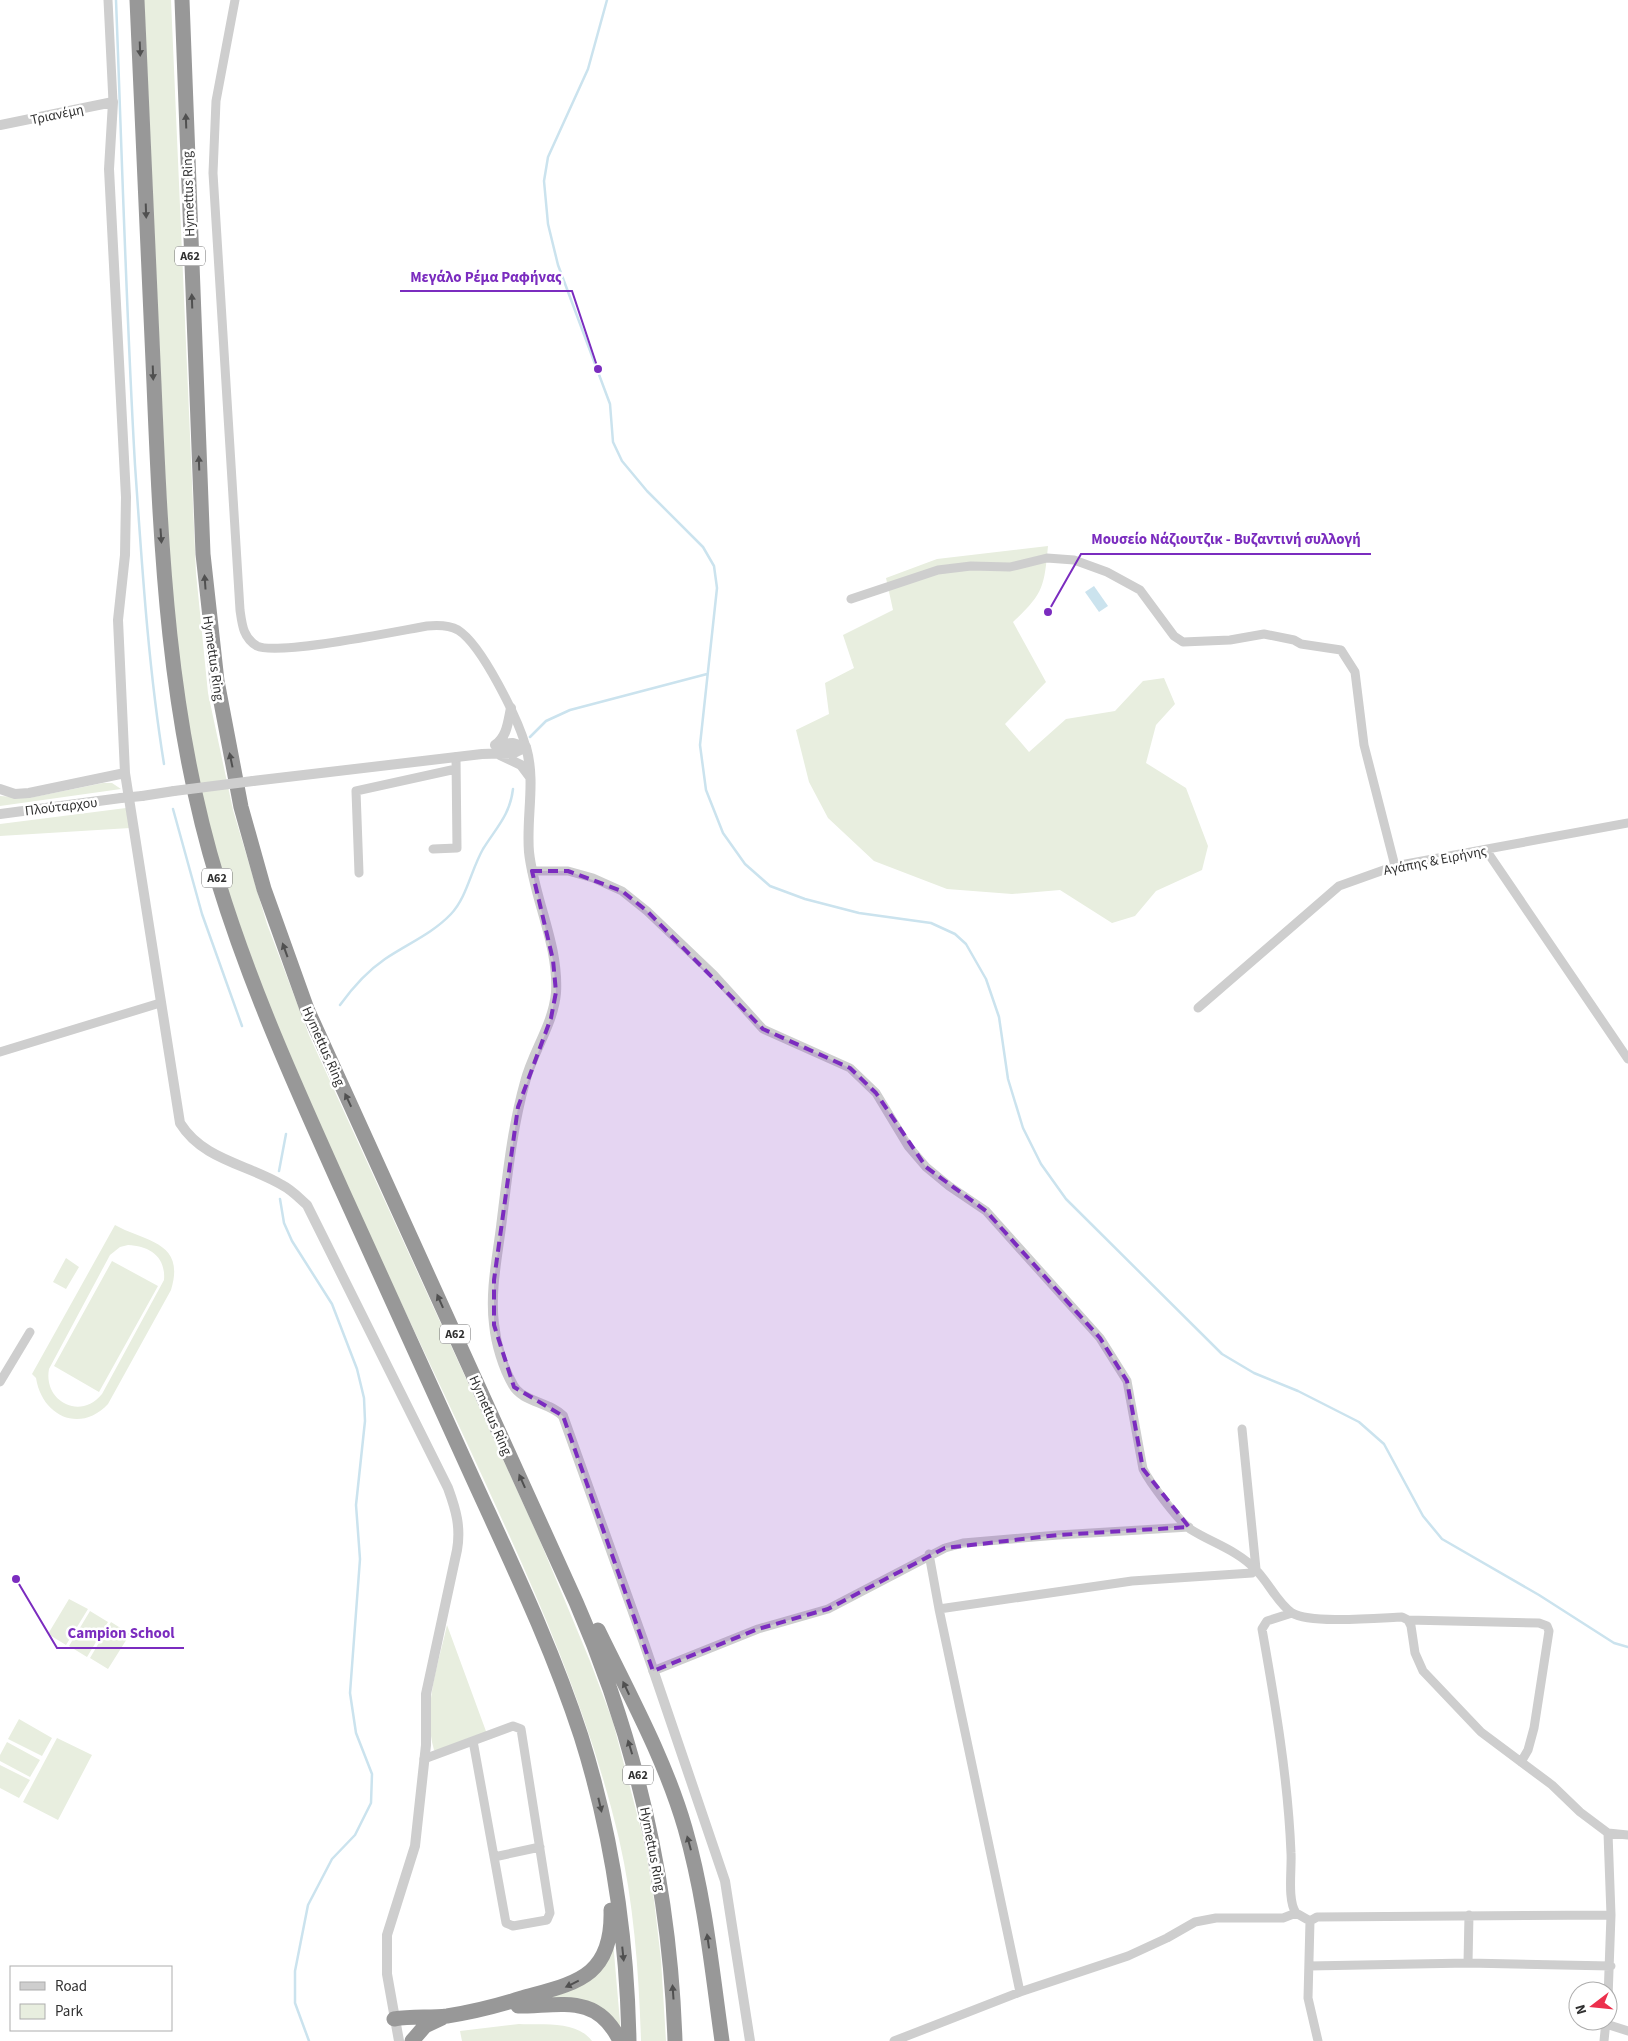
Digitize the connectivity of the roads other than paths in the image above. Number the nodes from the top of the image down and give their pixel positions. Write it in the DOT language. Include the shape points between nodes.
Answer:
graph roads {
  1 [pos="108,0"];
  2 [pos="138,0"];
  3 [pos="182,0"];
  4 [pos="235,0"];
  5 [pos="113,102"];
  6 [pos="0,125"];
  7 [pos="851,599"];
  8 [pos="511,708"];
  9 [pos="498,744"];
  10 [pos="526,747"];
  11 [pos="482,754"];
  12 [pos="499,755"];
  13 [pos="456,758"];
  14 [pos="456,769"];
  15 [pos="125,773"];
  16 [pos="530,777"];
  17 [pos="0,789"];
  18 [pos="0,814"];
  19 [pos="1628,824"];
  20 [pos="433,849"];
  21 [pos="1486,850"];
  22 [pos="1396,866"];
  23 [pos="532,870"];
  24 [pos="359,873"];
  25 [pos="160,1003"];
  26 [pos="1198,1008"];
  27 [pos="0,1052"];
  28 [pos="1628,1060"];
  29 [pos="30,1332"];
  30 [pos="0,1382"];
  31 [pos="1242,1429"];
  32 [pos="542,1525"];
  33 [pos="1188,1528"];
  34 [pos="929,1554"];
  35 [pos="1256,1569"];
  36 [pos="938,1609"];
  37 [pos="1292,1612"];
  38 [pos="1408,1620"];
  39 [pos="653,1671"];
  40 [pos="473,1741"];
  41 [pos="424,1759"];
  42 [pos="1521,1762"];
  43 [pos="1608,1833"];
  44 [pos="1628,1835"];
  45 [pos="540,1847"];
  46 [pos="610,1853"];
  47 [pos="494,1857"];
  48 [pos="1296,1913"];
  49 [pos="1611,1915"];
  50 [pos="1469,1916"];
  51 [pos="1310,1921"];
  52 [pos="1468,1963"];
  53 [pos="1309,1966"];
  54 [pos="1611,1966"];
  55 [pos="1610,1981"];
  56 [pos="1020,1992"];
  57 [pos="496,2007"];
  58 [pos="438,2019"];
  59 [pos="396,2029"];
  60 [pos="412,2041"];
  61 [pos="620,2041"];
  62 [pos="629,2041"];
  63 [pos="675,2041"];
  64 [pos="722,2041"];
  65 [pos="750,2041"];
  66 [pos="894,2041"];
  67 [pos="1318,2041"];
  1 -- 5 [label="street"];
  2 -- 46 [label="highway, Α62, one-way" via="163,576 176,694 200,814 234,929 283,1055 507,1551 558,1673 585,1749"];
  32 -- 3 [label="highway, Hymettus Ring / Α62, one-way" via="310,1017 277,929 242,807 217,681 204,571"];
  4 -- 8 [label="street" via="216,101 213,173 231,481 244,630 253,643 270,649 427,626 448,627 467,638"];
  5 -- 6 [label="street, Τριανέμη"];
  5 -- 15 [label="street" via="109,169 126,497 125,555 118,620"];
  7 -- 22 [label="street" via="938,570 1010,566 1047,558 1074,560 1107,572 1140,590 1174,636 1183,642 1230,640 1264,634 1341,650 1355,672 1364,745"];
  8 -- 9 [label="street" via="508,725"];
  8 -- 10 [label="street"];
  9 -- 10 [label="street" via="513,743"];
  9 -- 11 [label="street"];
  10 -- 12 [label="street"];
  10 -- 16 [label="street"];
  11 -- 12 [label="street"];
  11 -- 13 [label="street, Πλούταρχου"];
  12 -- 16 [label="street" via="521,765"];
  13 -- 14 [label="street"];
  13 -- 18 [label="street, Πλούταρχου, bridge"];
  14 -- 20 [label="street" via="457,848"];
  14 -- 24 [label="street" via="356,792"];
  15 -- 17 [label="street" via="29,793 15,794"];
  15 -- 25 [label="street"];
  16 -- 23 [label="street" via="529,851"];
  19 -- 21 [label="street, Αγάπης & Ειρήνης"];
  21 -- 22 [label="street, Αγάπης & Ειρήνης"];
  21 -- 28 [label="street"];
  22 -- 26 [label="street, Αγάπης & Ειρήνης" via="1339,886"];
  23 -- 33 [label="street" via="568,871 622,891 714,975 763,1029 850,1068 876,1093 908,1146 926,1167 986,1211 1100,1338 1127,1381 1143,1469"];
  23 -- 39 [label="street" via="553,960 556,992 551,1018 518,1107 494,1280 494,1325 514,1387 523,1395 556,1408 563,1416"];
  25 -- 27 [label="street"];
  25 -- 41 [label="street" via="180,1122 203,1148 284,1186 306,1205 370,1329 454,1505 459,1536 426,1694"];
  29 -- 30 [label="street"];
  31 -- 35 [label="street"];
  63 -- 32 [label="highway, Hymettus Ring / Α62, one-way" via="666,1923 643,1793 607,1677"];
  64 -- 32 [label="highway, one-way" via="700,1891 674,1795 577,1586"];
  33 -- 34 [label="street" via="962,1543"];
  33 -- 35 [label="street" via="1238,1555"];
  34 -- 36 [label="street"];
  34 -- 39 [label="street" via="828,1609 758,1629"];
  35 -- 36 [label="street" via="1252,1573 1066,1589"];
  35 -- 37 [label="street"];
  36 -- 56 [label="street"];
  37 -- 38 [label="street" via="1328,1619 1402,1617"];
  37 -- 48 [label="street" via="1267,1622 1262,1629 1285,1784 1292,1902"];
  38 -- 42 [label="street" via="1423,1671 1481,1732"];
  38 -- 42 [label="street" via="1540,1623 1547,1626 1549,1632 1534,1728"];
  39 -- 65 [label="street" via="725,1881"];
  40 -- 41 [label="street"];
  40 -- 45 [label="street" via="513,1726 521,1729"];
  40 -- 47 [label="street"];
  41 -- 59 [label="street" via="415,1846 387,1935 387,1966"];
  42 -- 43 [label="street"];
  43 -- 44 [label="street"];
  43 -- 49 [label="street"];
  45 -- 47 [label="street"];
  45 -- 47 [label="street" via="550,1913 545,1921 513,1926 506,1923"];
  46 -- 57 [label="highway, one-way" via="611,1925 598,1962 571,1985"];
  46 -- 62 [label="highway, Α62, one-way" via="624,1962"];
  48 -- 51 [label="street"];
  48 -- 56 [label="street" via="1284,1918 1216,1918 1195,1922 1128,1956"];
  49 -- 50 [label="street"];
  49 -- 54 [label="street"];
  50 -- 51 [label="street" via="1317,1917"];
  50 -- 52 [label="street"];
  51 -- 53 [label="street"];
  52 -- 53 [label="street"];
  52 -- 54 [label="street"];
  53 -- 67 [label="street" via="1308,1998"];
  54 -- 55 [label="street"];
  56 -- 66 [label="street"];
  57 -- 58 [label="highway"];
  57 -- 61 [label="highway" via="584,2006 610,2023"];
  58 -- 59 [label="highway" via="415,2028"];
  58 -- 60 [label="highway" via="420,2030"];
}
